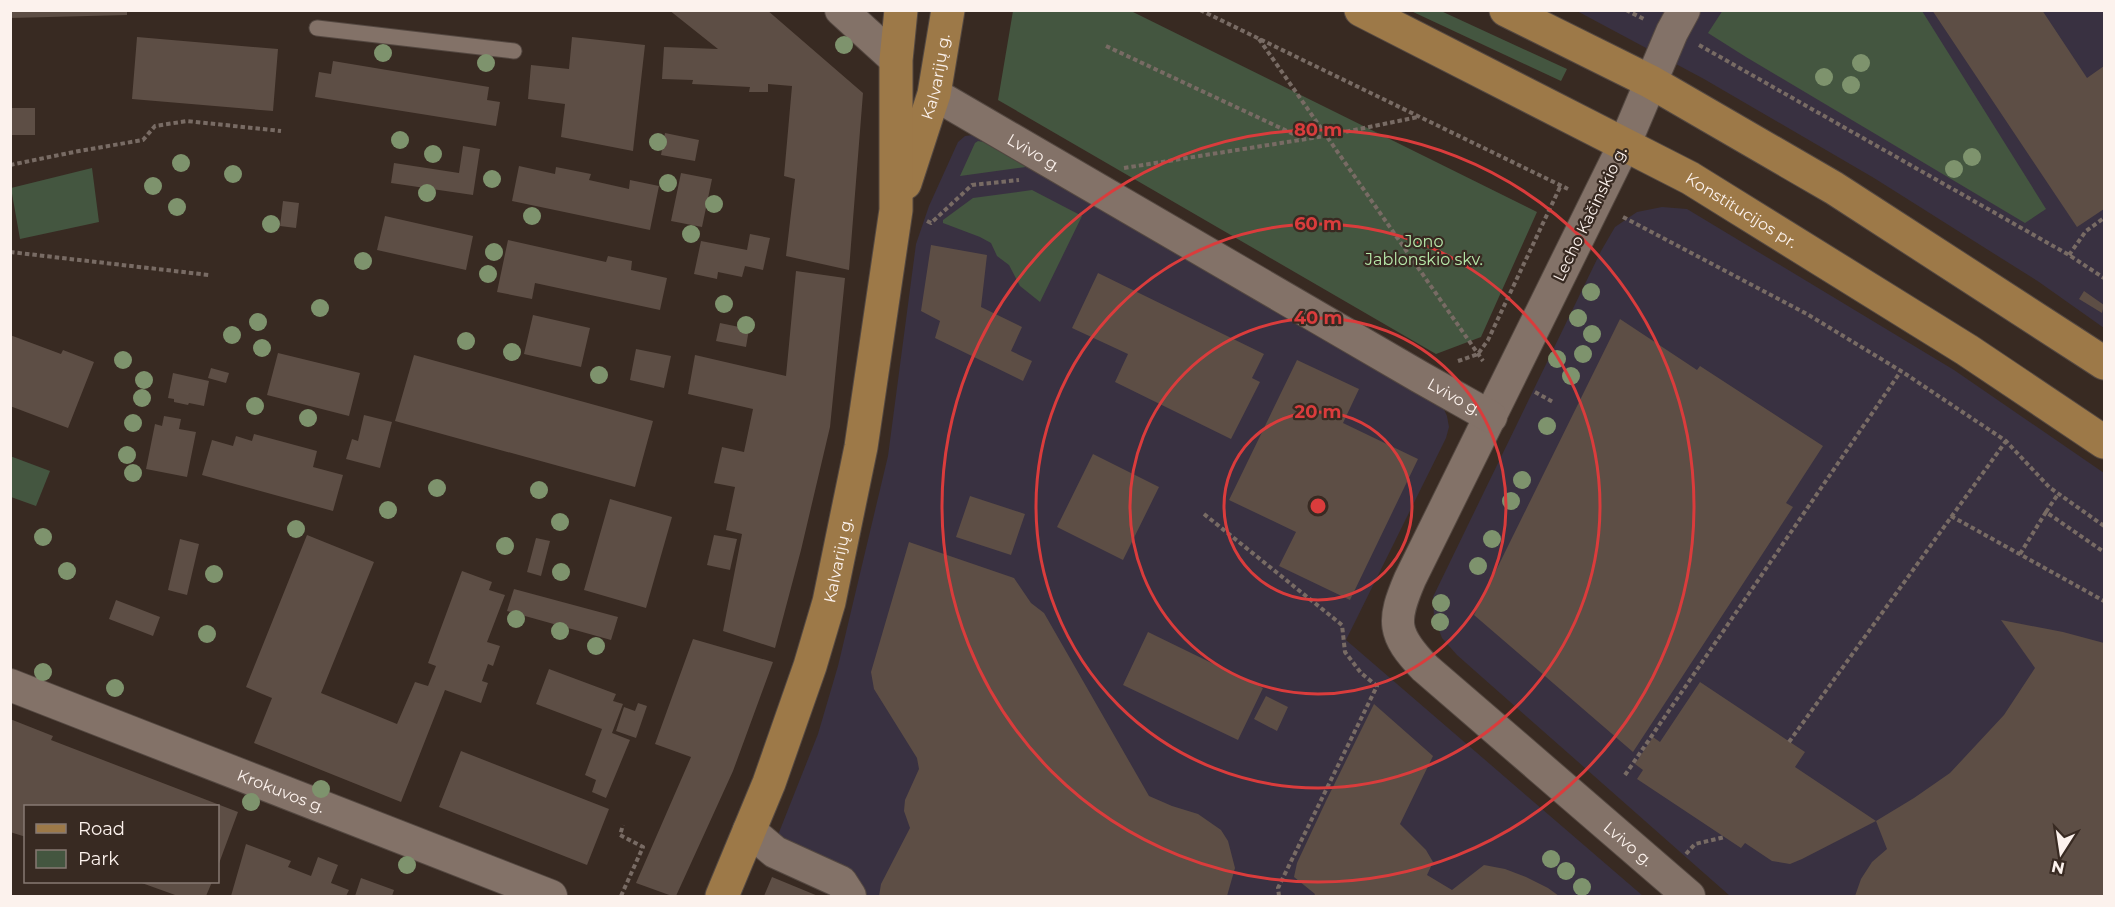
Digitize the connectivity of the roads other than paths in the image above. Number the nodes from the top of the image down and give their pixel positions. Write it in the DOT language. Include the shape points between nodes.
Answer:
graph roads {
  1 [pos="841,10"];
  2 [pos="901,10"];
  3 [pos="948,10"];
  4 [pos="1361,10"];
  5 [pos="1506,10"];
  6 [pos="1678,21"];
  7 [pos="317,27"];
  8 [pos="514,51"];
  9 [pos="896,60"];
  10 [pos="1651,82"];
  11 [pos="934,94"];
  12 [pos="1625,144"];
  13 [pos="896,210"];
  14 [pos="2104,363"];
  15 [pos="1491,417"];
  16 [pos="2104,442"];
  17 [pos="10,686"];
  18 [pos="749,830"];
  19 [pos="551,897"];
  20 [pos="722,897"];
  21 [pos="850,897"];
  22 [pos="1689,897"];
  1 -- 9 [label="street"];
  2 -- 9 [label="main road, Kalvarijų g."];
  3 -- 11 [label="main road, Kalvarijų g."];
  4 -- 12 [label="main road, Konstitucijos pr."];
  5 -- 10 [label="main road"];
  6 -- 10 [label="street, Lecho Kačinskio g."];
  7 -- 8 [label="lane"];
  9 -- 13 [label="main road, Kalvarijų g."];
  10 -- 12 [label="street, Lecho Kačinskio g."];
  10 -- 14 [label="main road" via="1834,188"];
  11 -- 13 [label="main road, Kalvarijų g."];
  11 -- 15 [label="street, Lvivo g."];
  12 -- 15 [label="street, Lecho Kačinskio g."];
  12 -- 16 [label="main road, Konstitucijos pr." via="1754,216"];
  13 -- 18 [label="main road, Kalvarijų g." via="861,447 829,602 795,711"];
  15 -- 22 [label="street, Lvivo g." via="1399,603 1400,637 1409,652 1433,675"];
  17 -- 19 [label="street, Krokuvos g."];
  18 -- 20 [label="main road, Kalvarijų g."];
  18 -- 21 [label="street" via="775,852 841,882"];
}
